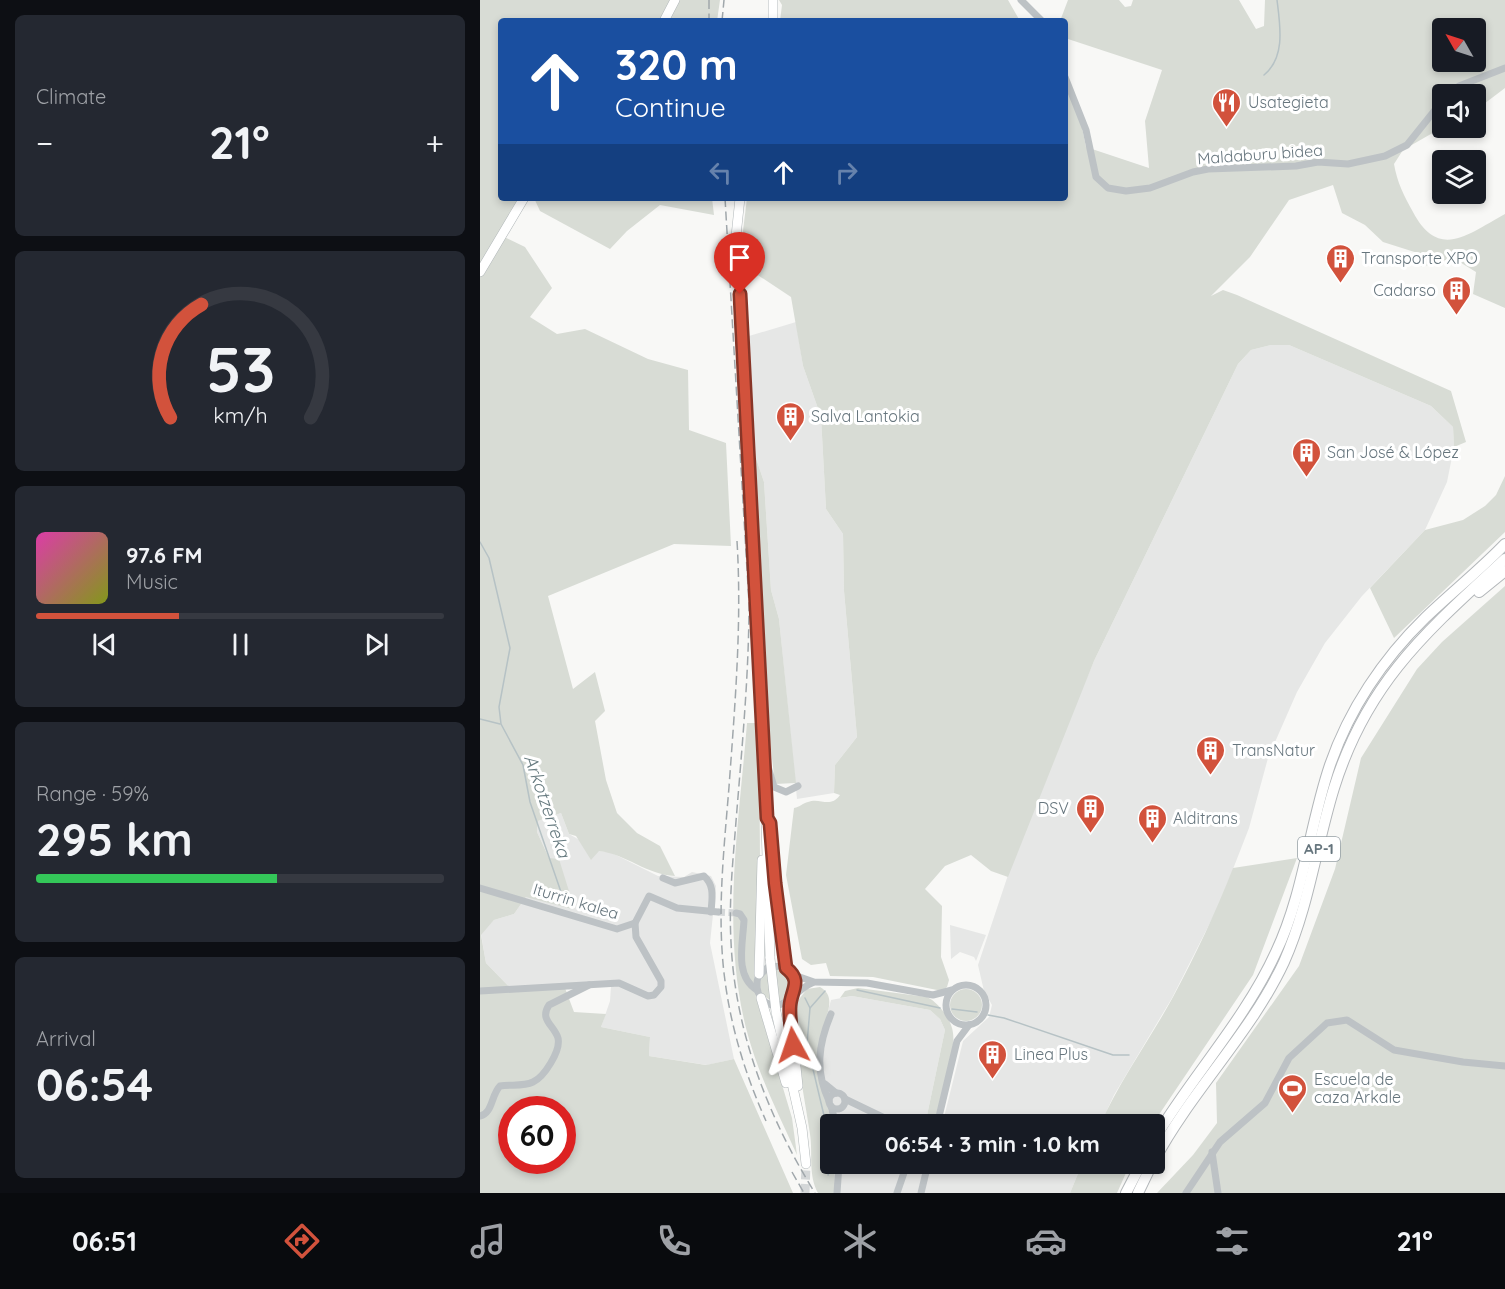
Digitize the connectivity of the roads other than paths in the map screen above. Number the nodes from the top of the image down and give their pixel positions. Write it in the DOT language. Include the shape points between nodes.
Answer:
graph roads {
  1 [pos="675,0"];
  2 [pos="773,0"];
  3 [pos="1021,0"];
  4 [pos="666,18"];
  5 [pos="772,18"];
  6 [pos="1039,18"];
  7 [pos="1505,68"];
  8 [pos="1464,84"];
  9 [pos="1068,85"];
  10 [pos="1432,114"];
  11 [pos="522,201"];
  12 [pos="740,201"];
  13 [pos="480,272"];
  14 [pos="1505,544"];
  15 [pos="1505,559"];
  16 [pos="1505,571"];
  17 [pos="1418,640"];
  18 [pos="765,755"];
  19 [pos="798,786"];
  20 [pos="766,801"];
  21 [pos="767,818"];
  22 [pos="663,878"];
  23 [pos="480,888"];
  24 [pos="736,913"];
  25 [pos="634,923"];
  26 [pos="621,929"];
  27 [pos="636,936"];
  28 [pos="786,968"];
  29 [pos="794,975"];
  30 [pos="743,976"];
  31 [pos="759,976"];
  32 [pos="814,982"];
  33 [pos="591,984"];
  34 [pos="952,990"];
  35 [pos="480,991"];
  36 [pos="759,994"];
  37 [pos="928,994"];
  38 [pos="793,995"];
  39 [pos="946,1009"];
  40 [pos="951,1019"];
  41 [pos="969,1025"];
  42 [pos="829,1029"];
  43 [pos="957,1041"];
  44 [pos="820,1047"];
  45 [pos="1505,1065"];
  46 [pos="836,1093"];
  47 [pos="845,1099"];
  48 [pos="830,1103"];
  49 [pos="798,1113"];
  50 [pos="833,1114"];
  51 [pos="876,1114"];
  52 [pos="940,1114"];
  53 [pos="480,1116"];
  54 [pos="1165,1123"];
  55 [pos="803,1134"];
  56 [pos="1165,1142"];
  57 [pos="1212,1152"];
  58 [pos="806,1164"];
  59 [pos="838,1174"];
  60 [pos="904,1174"];
  61 [pos="926,1174"];
  62 [pos="1136,1174"];
  63 [pos="1147,1174"];
  64 [pos="837,1193"];
  65 [pos="897,1193"];
  66 [pos="921,1193"];
  67 [pos="1126,1193"];
  68 [pos="1138,1193"];
  69 [pos="1186,1193"];
  70 [pos="1218,1193"];
  1 -- 4 [label="main road"];
  2 -- 5 [label="main road"];
  3 -- 6 [label="street"];
  7 -- 8 [label="street"];
  9 -- 10 [label="street, Maldaburu bidea" via="1086,130 1096,177 1108,188 1126,191 1193,172 1318,162 1348,164 1385,156 1407,145"];
  11 -- 13 [label="main road"];
  12 -- 18 [label="main road" via="736,236"];
  14 -- 54 [label="highway, AP-1" via="1414,629 1358,704 1330,765 1293,910 1277,951 1248,1003"];
  15 -- 17 [label="highway, AP-1"];
  16 -- 17 [label="highway" via="1433,632"];
  17 -- 56 [label="highway, AP-1" via="1368,707 1345,754 1303,910 1273,983"];
  18 -- 19 [label="street" via="774,787 786,792"];
  18 -- 20 [label="main road"];
  20 -- 21 [label="main road"];
  20 -- 31 [label="main road"];
  21 -- 28 [label="main road"];
  21 -- 49 [label="main road, bridge" via="776,1012"];
  22 -- 25 [label="street, Iturrin kalea" via="675,883 704,876 712,889 714,912 676,908 649,896"];
  23 -- 26 [label="street, Iturrin kalea"];
  24 -- 30 [label="street" via="743,918"];
  25 -- 26 [label="street, Iturrin kalea"];
  25 -- 27 [label="street"];
  26 -- 27 [label="street"];
  27 -- 33 [label="street" via="661,981 658,992 648,996 619,983"];
  28 -- 29 [label="street"];
  28 -- 31 [label="street" via="771,966"];
  29 -- 32 [label="street"];
  29 -- 38 [label="street"];
  30 -- 31 [label="street" via="750,980"];
  30 -- 36 [label="street"];
  31 -- 36 [label="street"];
  32 -- 37 [label="street" via="867,983"];
  32 -- 38 [label="street"];
  33 -- 35 [label="street"];
  33 -- 53 [label="street" via="549,1005 545,1011 558,1038 558,1047 545,1071 532,1083 500,1086 488,1112"];
  34 -- 37 [label="street"];
  34 -- 39 [label="street"];
  34 -- 41 [label="street" via="968,985 984,995 984,1014"];
  36 -- 38 [label="street" via="778,1005"];
  36 -- 55 [label="main road"];
  37 -- 39 [label="street"];
  38 -- 49 [label="main road" via="790,1009"];
  39 -- 40 [label="street"];
  40 -- 41 [label="street"];
  40 -- 43 [label="street"];
  41 -- 43 [label="street"];
  42 -- 44 [label="street"];
  42 -- 44 [label="street" via="831,1014"];
  42 -- 46 [label="street" via="821,1068 826,1086"];
  43 -- 52 [label="street"];
  44 -- 48 [label="street" via="819,1070"];
  45 -- 57 [label="street" via="1482,1065 1394,1050 1355,1023 1338,1020 1317,1030 1289,1058 1265,1103"];
  46 -- 47 [label="street"];
  46 -- 48 [label="street"];
  47 -- 48 [label="street" via="840,1108"];
  47 -- 51 [label="street"];
  48 -- 50 [label="street"];
  49 -- 55 [label="main road"];
  55 -- 58 [label="main road"];
  57 -- 69 [label="street"];
  57 -- 70 [label="street"];
  59 -- 64 [label="street"];
  60 -- 65 [label="street"];
  61 -- 66 [label="street"];
  62 -- 67 [label="highway"];
  63 -- 68 [label="highway"];
}
